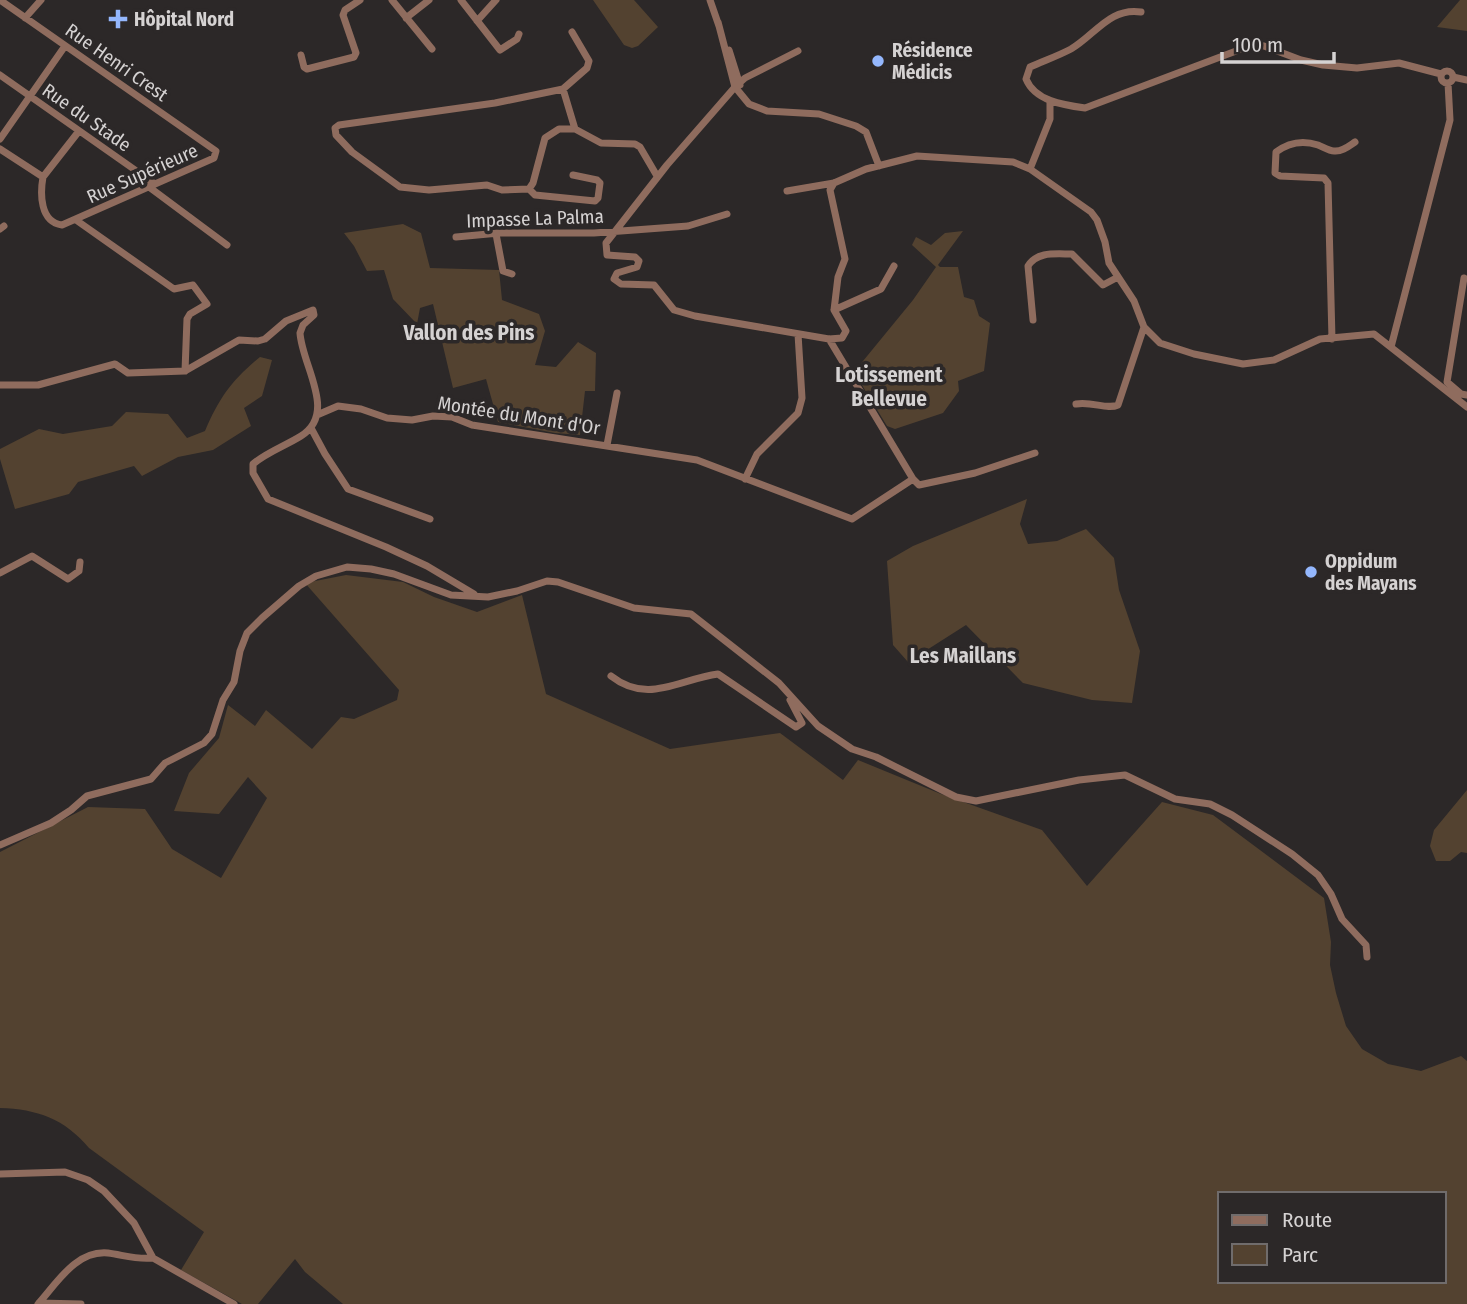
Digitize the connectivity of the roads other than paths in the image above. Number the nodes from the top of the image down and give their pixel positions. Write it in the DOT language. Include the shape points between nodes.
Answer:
graph roads {
  1 [pos="0,0"];
  2 [pos="41,0"];
  3 [pos="360,0"];
  4 [pos="392,0"];
  5 [pos="429,0"];
  6 [pos="461,0"];
  7 [pos="496,0"];
  8 [pos="710,0"];
  9 [pos="1141,12"];
  10 [pos="25,18"];
  11 [pos="406,18"];
  12 [pos="477,21"];
  13 [pos="572,32"];
  14 [pos="519,34"];
  15 [pos="65,46"];
  16 [pos="432,49"];
  17 [pos="798,51"];
  18 [pos="301,55"];
  19 [pos="0,75"];
  20 [pos="1450,80"];
  21 [pos="1467,80"];
  22 [pos="737,85"];
  23 [pos="563,89"];
  24 [pos="29,95"];
  25 [pos="1050,101"];
  26 [pos="575,129"];
  27 [pos="79,131"];
  28 [pos="0,139"];
  29 [pos="1355,142"];
  30 [pos="0,149"];
  31 [pos="215,151"];
  32 [pos="649,162"];
  33 [pos="667,164"];
  34 [pos="879,166"];
  35 [pos="1030,169"];
  36 [pos="573,175"];
  37 [pos="657,176"];
  38 [pos="43,177"];
  39 [pos="834,183"];
  40 [pos="152,186"];
  41 [pos="529,189"];
  42 [pos="787,191"];
  43 [pos="727,214"];
  44 [pos="76,220"];
  45 [pos="615,230"];
  46 [pos="496,234"];
  47 [pos="456,237"];
  48 [pos="228,245"];
  49 [pos="894,266"];
  50 [pos="512,274"];
  51 [pos="1118,277"];
  52 [pos="1464,278"];
  53 [pos="834,310"];
  54 [pos="1033,320"];
  55 [pos="1144,327"];
  56 [pos="798,334"];
  57 [pos="829,339"];
  58 [pos="1332,339"];
  59 [pos="1391,347"];
  60 [pos="185,371"];
  61 [pos="0,385"];
  62 [pos="617,393"];
  63 [pos="1467,395"];
  64 [pos="1076,404"];
  65 [pos="1466,404"];
  66 [pos="317,415"];
  67 [pos="311,428"];
  68 [pos="607,445"];
  69 [pos="1035,453"];
  70 [pos="745,479"];
  71 [pos="913,479"];
  72 [pos="430,519"];
  73 [pos="80,562"];
  74 [pos="0,573"];
  75 [pos="477,596"];
  76 [pos="611,676"];
  77 [pos="771,676"];
  78 [pos="0,845"];
  79 [pos="1367,957"];
  80 [pos="0,1174"];
  81 [pos="153,1258"];
  82 [pos="39,1304"];
  83 [pos="81,1304"];
  84 [pos="234,1304"];
  1 -- 10 [label="street, Rue Henri Crest"];
  2 -- 10 [label="street"];
  3 -- 18 [label="street" via="343,15 354,57 307,69"];
  4 -- 11 [label="street"];
  5 -- 11 [label="street"];
  6 -- 12 [label="street"];
  7 -- 12 [label="street"];
  8 -- 22 [label="street"];
  9 -- 25 [label="street" via="1111,16 1071,49 1030,67 1028,84"];
  10 -- 15 [label="street, Rue Henri Crest"];
  11 -- 16 [label="street"];
  12 -- 14 [label="street" via="500,50"];
  13 -- 23 [label="street" via="589,61"];
  15 -- 24 [label="street"];
  15 -- 31 [label="street, Rue Henri Crest"];
  17 -- 22 [label="street"];
  19 -- 24 [label="street, Rue du Stade"];
  20 -- 21 [label="street"];
  20 -- 25 [label="street" via="1441,81 1441,74 1399,63 1357,68 1323,65 1252,45 1085,108"];
  20 -- 59 [label="street" via="1450,120"];
  22 -- 33 [label="street"];
  22 -- 34 [label="street" via="744,100 756,108 819,114 856,126 866,132"];
  23 -- 26 [label="street"];
  23 -- 41 [label="street" via="335,128 335,135 352,152 400,187"];
  24 -- 27 [label="street, Rue du Stade"];
  24 -- 28 [label="street"];
  25 -- 35 [label="street" via="1050,119"];
  26 -- 32 [label="street" via="601,143 635,144"];
  26 -- 41 [label="street" via="559,129 545,138"];
  27 -- 38 [label="street"];
  27 -- 40 [label="street, Rue du Stade"];
  29 -- 58 [label="street" via="1334,152 1315,144 1295,143 1276,152 1275,173 1280,176 1324,178 1328,183"];
  30 -- 38 [label="street"];
  31 -- 40 [label="street, Rue Supérieure" via="214,158"];
  32 -- 33 [label="street"];
  32 -- 37 [label="street"];
  33 -- 37 [label="street"];
  34 -- 35 [label="street" via="918,156 1013,162"];
  34 -- 39 [label="street"];
  35 -- 51 [label="street" via="1091,212"];
  36 -- 41 [label="street" via="600,183 595,201 535,195"];
  37 -- 45 [label="street"];
  38 -- 44 [label="street" via="40,197 48,218 56,225"];
  39 -- 42 [label="street"];
  39 -- 53 [label="street" via="830,190 845,259"];
  40 -- 44 [label="street, Rue Supérieure"];
  40 -- 48 [label="street, Rue du Stade"];
  43 -- 45 [label="street, Impasse La Palma" via="688,226"];
  44 -- 60 [label="street" via="174,289 193,285 207,304 187,319"];
  45 -- 46 [label="street, Impasse La Palma"];
  45 -- 56 [label="street" via="605,247 607,255 635,257 639,264 617,273 616,282 654,285 674,310"];
  46 -- 47 [label="street, Impasse La Palma"];
  46 -- 50 [label="street" via="503,271"];
  49 -- 53 [label="street" via="881,289"];
  51 -- 54 [label="street" via="1103,285 1072,254 1039,255 1028,266"];
  51 -- 55 [label="street"];
  52 -- 63 [label="street" via="1447,382"];
  53 -- 57 [label="street" via="846,331 842,338"];
  55 -- 58 [label="street" via="1160,343 1243,364 1274,360 1311,341"];
  55 -- 64 [label="street" via="1118,405"];
  56 -- 57 [label="street"];
  56 -- 70 [label="street" via="802,398 798,414 757,454"];
  57 -- 71 [label="street"];
  58 -- 59 [label="street" via="1374,334"];
  59 -- 65 [label="street"];
  60 -- 61 [label="street" via="128,373 115,364 38,385"];
  60 -- 66 [label="street" via="239,340 265,339 286,321 313,310 300,333 316,392"];
  62 -- 68 [label="street"];
  66 -- 67 [label="street"];
  66 -- 68 [label="street, Montée du Mont d'Or" via="338,406 361,408 387,418 452,417 472,425"];
  67 -- 72 [label="street" via="348,489"];
  67 -- 75 [label="street" via="253,464 253,473 268,499 427,566"];
  68 -- 70 [label="street, Montée du Mont d'Or" via="697,460"];
  69 -- 71 [label="street" via="924,484"];
  70 -- 71 [label="street, Montée du Mont d'Or" via="852,519"];
  73 -- 74 [label="street" via="79,571 68,579 32,556"];
  75 -- 77 [label="street" via="547,581 634,608 691,614"];
  75 -- 78 [label="street" via="451,595 372,569 347,567 316,576 247,634 234,682 204,743 165,763 151,779 87,796 51,823"];
  76 -- 77 [label="street" via="647,691 718,674 796,727 802,723 793,703"];
  77 -- 79 [label="street" via="818,726 852,749 956,797 976,801 1125,775 1175,799 1210,804 1318,874 1342,919 1366,944"];
  80 -- 81 [label="street" via="65,1172 88,1180 134,1223"];
  81 -- 82 [label="street" via="89,1255 75,1263"];
  81 -- 84 [label="street"];
  82 -- 83 [label="street"];
}
